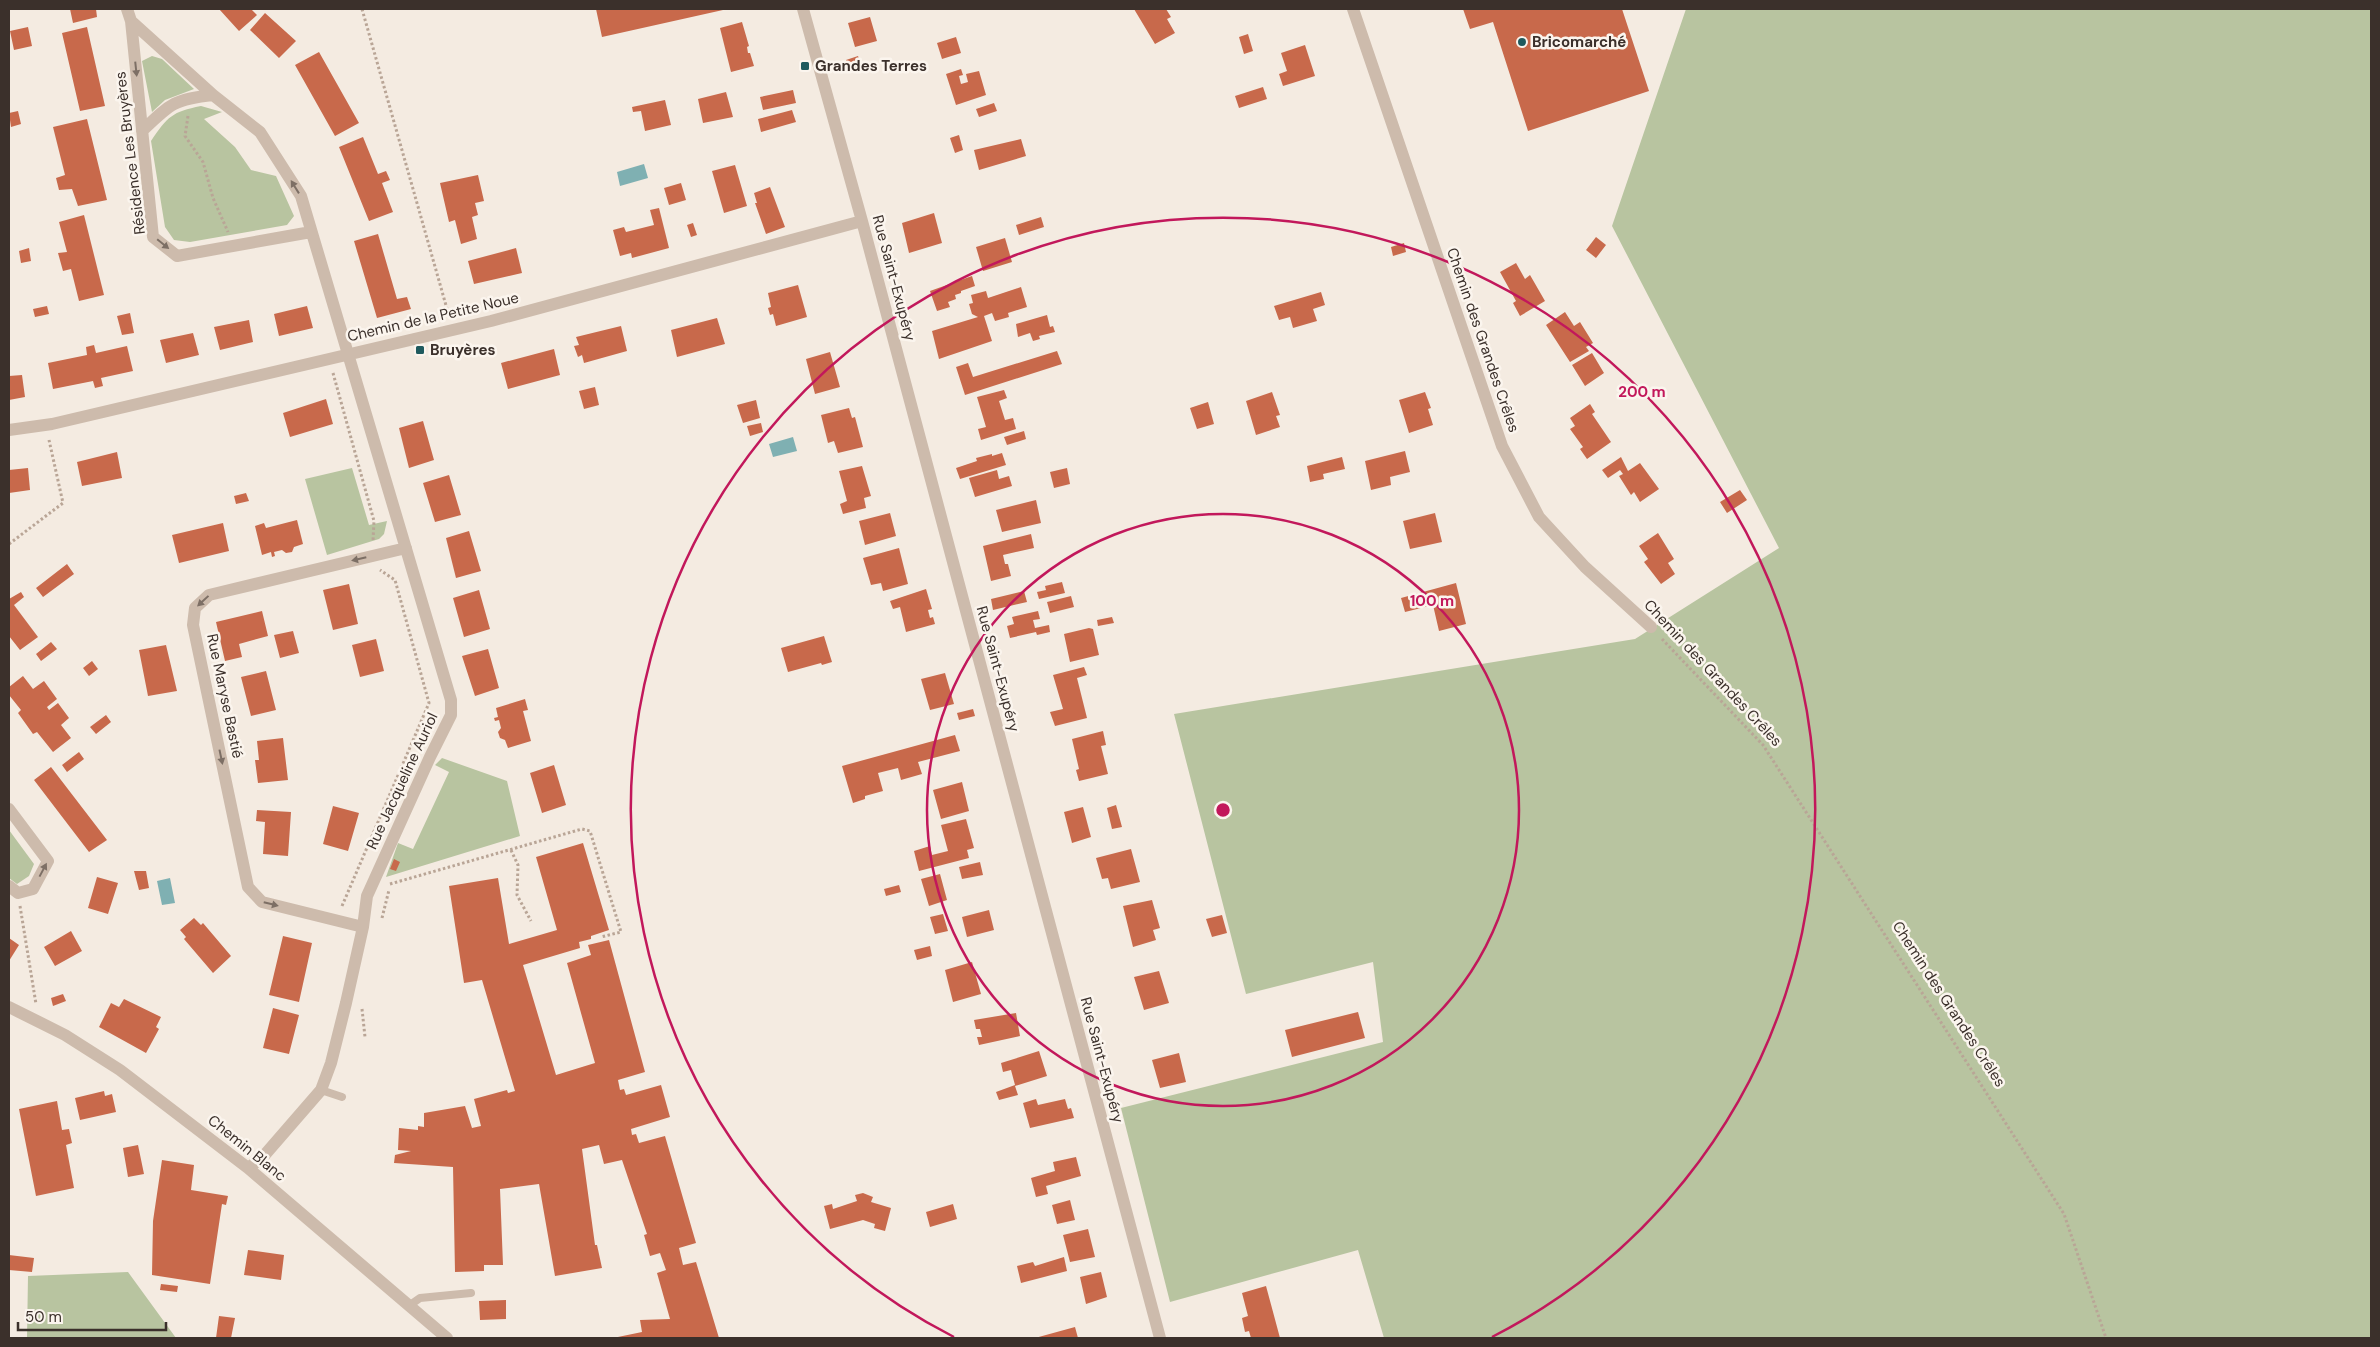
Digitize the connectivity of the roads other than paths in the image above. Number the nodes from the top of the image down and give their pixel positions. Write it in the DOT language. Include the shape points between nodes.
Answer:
graph roads {
  1 [pos="803,9"];
  2 [pos="1353,9"];
  3 [pos="129,15"];
  4 [pos="213,95"];
  5 [pos="142,131"];
  6 [pos="862,221"];
  7 [pos="311,232"];
  8 [pos="348,354"];
  9 [pos="9,430"];
  10 [pos="406,548"];
  11 [pos="1651,627"];
  12 [pos="9,808"];
  13 [pos="14,890"];
  14 [pos="363,927"];
  15 [pos="9,1007"];
  16 [pos="321,1090"];
  17 [pos="342,1097"];
  18 [pos="248,1168"];
  19 [pos="471,1293"];
  20 [pos="410,1305"];
  21 [pos="447,1338"];
  22 [pos="1160,1338"];
  1 -- 6 [label="street, Rue Saint-Exupéry"];
  2 -- 11 [label="street, Chemin des Grandes Crêles" via="1502,446 1539,517 1585,567"];
  3 -- 4 [label="street, Résidence Les Bruyères"];
  3 -- 5 [label="street, Résidence Les Bruyères, one-way"];
  4 -- 5 [label="street" via="186,98 167,107"];
  7 -- 4 [label="street, Résidence Les Bruyères, one-way" via="301,196 260,132"];
  5 -- 7 [label="street, Résidence Les Bruyères, one-way" via="154,237 177,256"];
  6 -- 8 [label="street, Chemin de la Petite Noue" via="453,330"];
  6 -- 22 [label="street, Rue Saint-Exupéry"];
  7 -- 8 [label="street, Résidence Les Bruyères"];
  8 -- 9 [label="street, Chemin de la Petite Noue" via="46,425"];
  8 -- 10 [label="street, Rue Jacqueline Auriol"];
  10 -- 14 [label="street, Rue Jacqueline Auriol" via="451,700 451,715 367,896"];
  10 -- 14 [label="street, Rue Maryse Bastié, one-way" via="209,595 195,608 193,624 248,886 262,902"];
  13 -- 12 [label="street, one-way" via="33,889 48,861"];
  14 -- 16 [label="street, Rue Jacqueline Auriol" via="331,1063"];
  15 -- 18 [label="street, Chemin Blanc" via="65,1035 120,1070"];
  16 -- 17 [label="lane"];
  16 -- 18 [label="street, Rue Jacqueline Auriol" via="262,1158"];
  18 -- 20 [label="street, Chemin Blanc"];
  19 -- 20 [label="lane" via="420,1298"];
  20 -- 21 [label="street, Chemin Blanc"];
}
